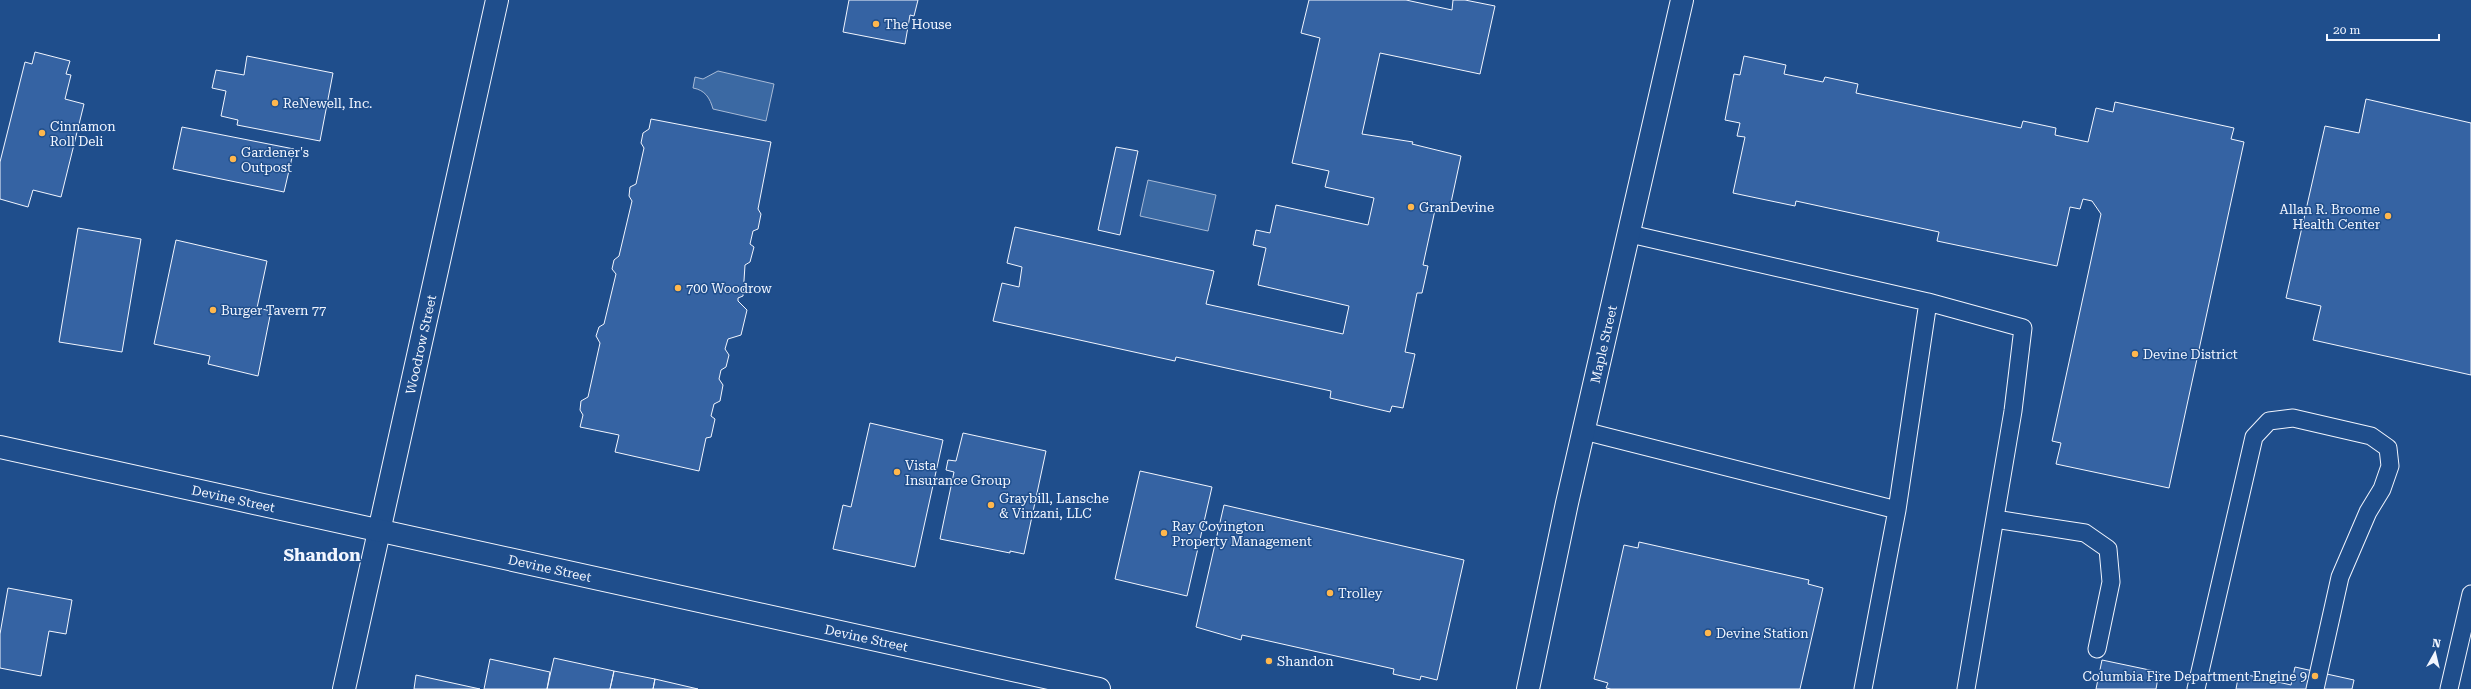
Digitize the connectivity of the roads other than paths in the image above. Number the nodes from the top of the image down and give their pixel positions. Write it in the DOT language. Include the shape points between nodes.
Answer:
graph roads {
  1 [pos="497,0"];
  2 [pos="1682,0"];
  3 [pos="1630,234"];
  4 [pos="1928,302"];
  5 [pos="1584,431"];
  6 [pos="0,447"];
  7 [pos="1897,510"];
  8 [pos="1995,519"];
  9 [pos="379,531"];
  10 [pos="2471,594"];
  11 [pos="2097,649"];
  12 [pos="344,689"];
  13 [pos="1099,689"];
  14 [pos="1528,689"];
  15 [pos="1863,689"];
  16 [pos="1966,689"];
  17 [pos="2196,689"];
  18 [pos="2315,689"];
  19 [pos="2449,689"];
  1 -- 9 [label="street, Woodrow Street"];
  2 -- 3 [label="street, Maple Street"];
  3 -- 4 [label="lane"];
  3 -- 5 [label="street, Maple Street"];
  4 -- 7 [label="lane"];
  4 -- 8 [label="lane" via="2023,328 2013,411"];
  5 -- 7 [label="lane"];
  5 -- 14 [label="street, Maple Street"];
  6 -- 9 [label="street, Devine Street"];
  7 -- 15 [label="lane"];
  8 -- 11 [label="lane" via="2085,532 2108,549 2111,582"];
  8 -- 16 [label="lane"];
  9 -- 12 [label="street, Woodrow Street"];
  9 -- 13 [label="street, Devine Street"];
  10 -- 19 [label="lane"];
  17 -- 18 [label="lane" via="2254,437 2269,421 2293,418 2371,436 2388,448 2390,466 2340,577"];
}
